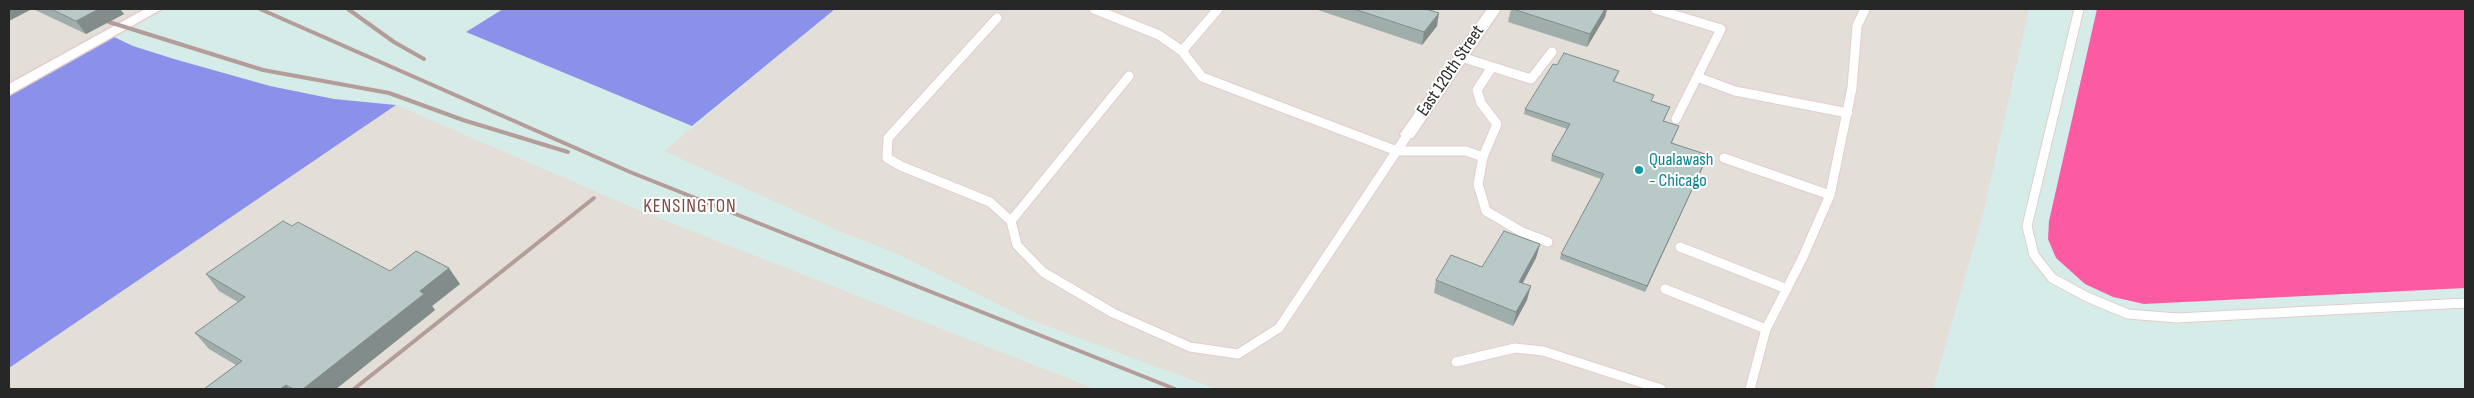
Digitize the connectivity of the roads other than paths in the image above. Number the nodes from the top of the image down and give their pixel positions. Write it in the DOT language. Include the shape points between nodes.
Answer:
graph roads {
  1 [pos="155,9"];
  2 [pos="1094,9"];
  3 [pos="1218,9"];
  4 [pos="1494,9"];
  5 [pos="1655,9"];
  6 [pos="1865,9"];
  7 [pos="2079,9"];
  8 [pos="997,18"];
  9 [pos="1182,52"];
  10 [pos="1552,52"];
  11 [pos="1461,57"];
  12 [pos="1492,67"];
  13 [pos="1129,76"];
  14 [pos="1697,77"];
  15 [pos="9,90"];
  16 [pos="1848,113"];
  17 [pos="1676,118"];
  18 [pos="1408,134"];
  19 [pos="1397,151"];
  20 [pos="1484,157"];
  21 [pos="1724,158"];
  22 [pos="1830,195"];
  23 [pos="1010,221"];
  24 [pos="1548,242"];
  25 [pos="1680,248"];
  26 [pos="1665,289"];
  27 [pos="1787,289"];
  28 [pos="2465,303"];
  29 [pos="1766,329"];
  30 [pos="1456,362"];
  31 [pos="1662,389"];
  32 [pos="1750,389"];
  1 -- 15 [label="street"];
  2 -- 9 [label="lane" via="1159,35"];
  3 -- 9 [label="lane"];
  4 -- 11 [label="street, East 120th Street"];
  5 -- 14 [label="lane" via="1721,29"];
  6 -- 16 [label="lane" via="1857,26"];
  7 -- 28 [label="lane" via="2027,226 2034,255 2052,278 2128,314 2177,318"];
  8 -- 23 [label="lane" via="888,138 887,158 990,202"];
  9 -- 19 [label="lane" via="1202,78"];
  10 -- 12 [label="lane" via="1531,79"];
  11 -- 12 [label="lane"];
  11 -- 18 [label="street, East 120th Street"];
  12 -- 20 [label="lane" via="1477,90 1481,103 1497,124"];
  13 -- 23 [label="lane"];
  14 -- 16 [label="lane" via="1735,90"];
  14 -- 17 [label="lane"];
  16 -- 22 [label="lane"];
  18 -- 19 [label="lane"];
  19 -- 20 [label="lane" via="1466,151"];
  19 -- 23 [label="lane" via="1279,328 1238,354 1190,347 1113,313 1043,272 1017,245"];
  20 -- 24 [label="lane" via="1478,184 1486,212"];
  21 -- 22 [label="lane"];
  22 -- 27 [label="lane"];
  25 -- 27 [label="lane"];
  26 -- 29 [label="lane"];
  27 -- 29 [label="lane"];
  29 -- 32 [label="lane"];
  30 -- 31 [label="lane" via="1514,348 1543,351"];
}
